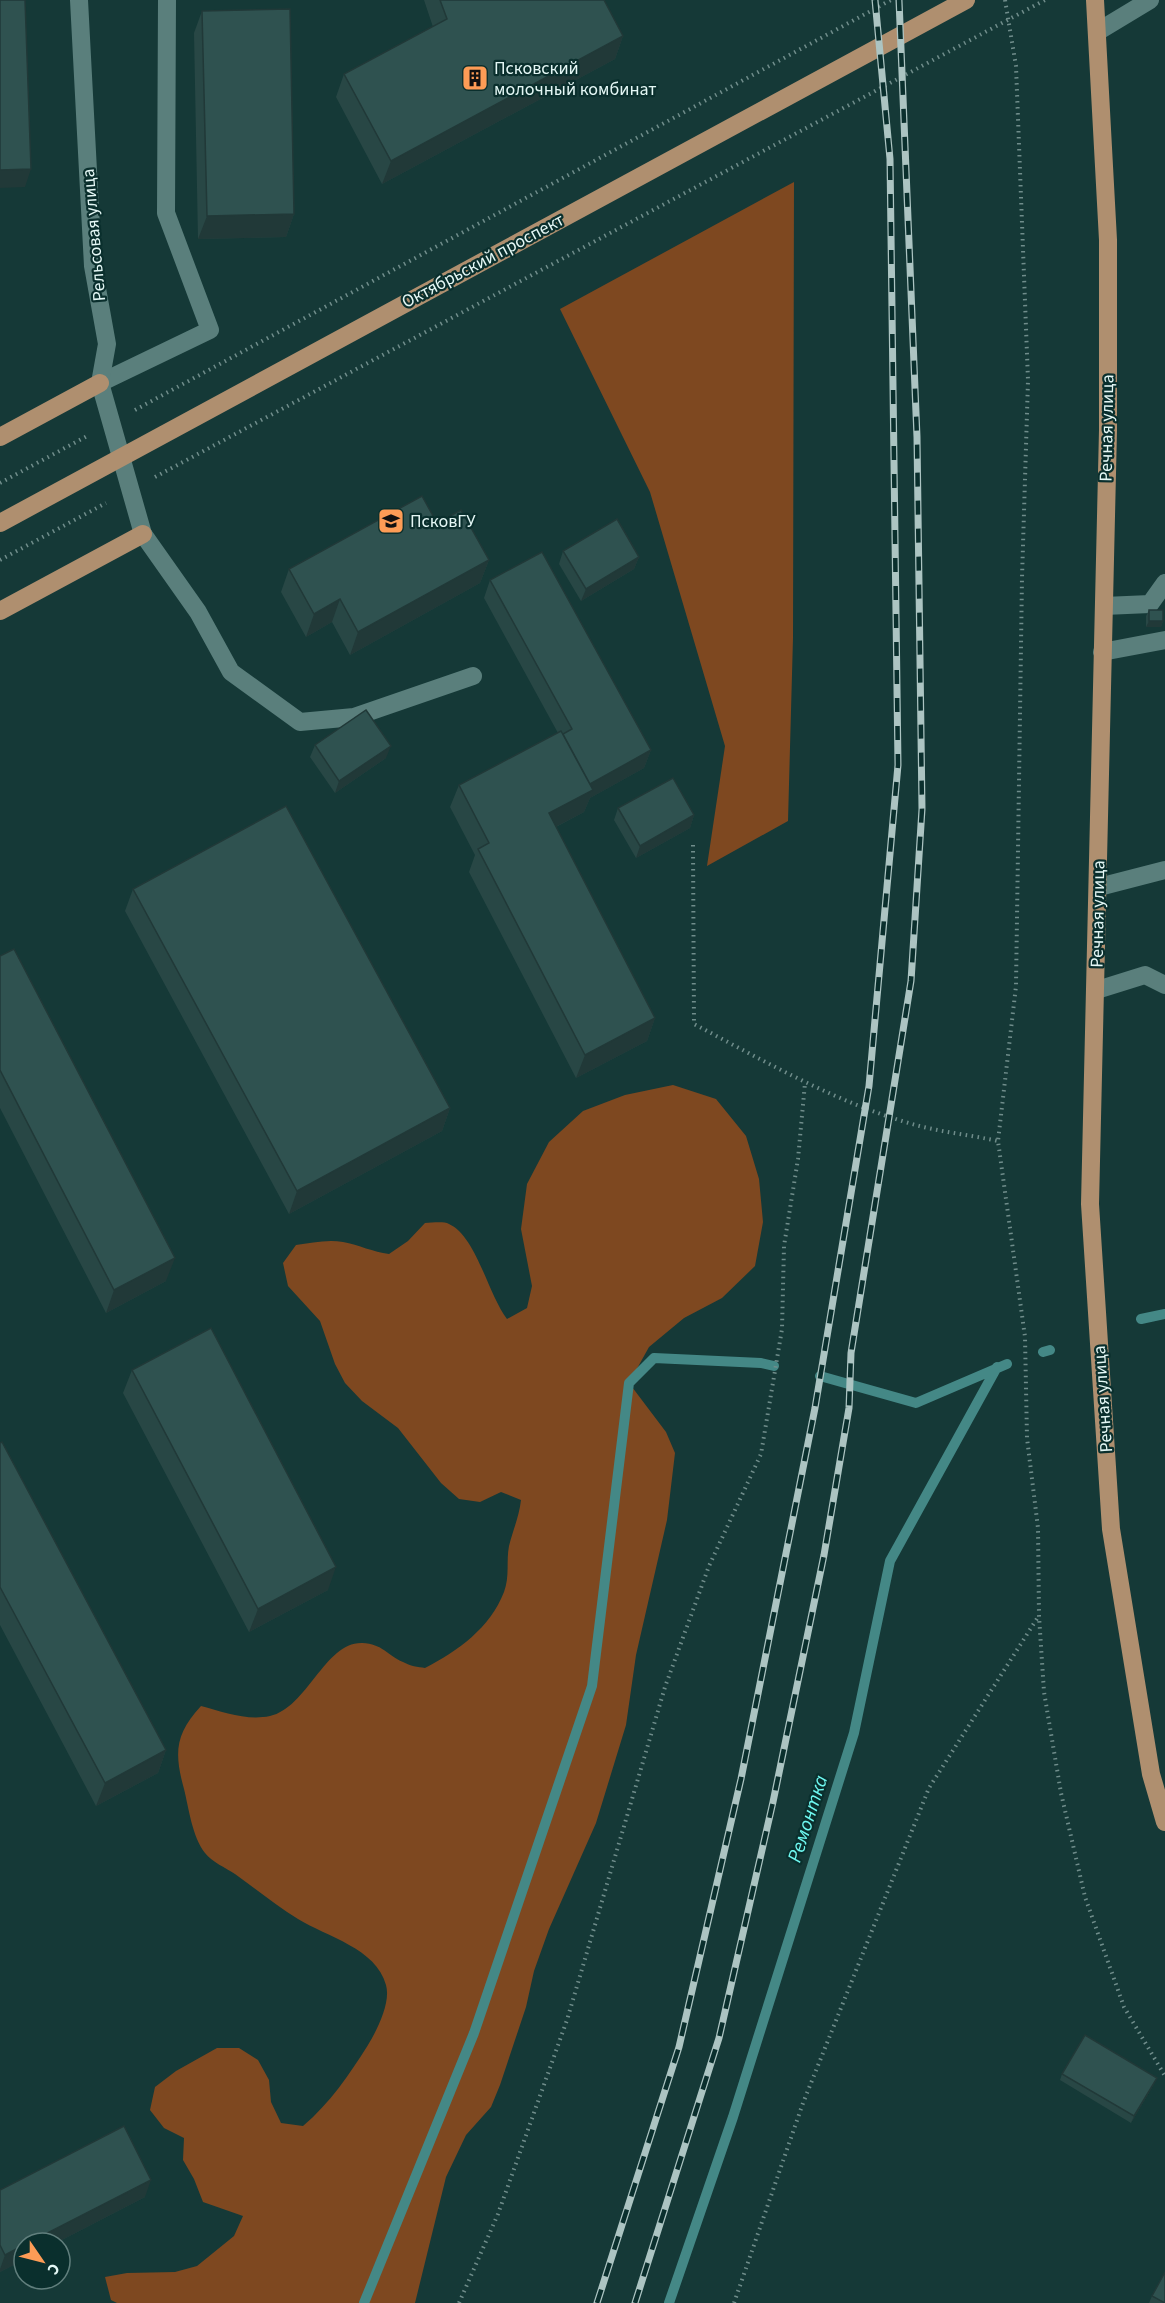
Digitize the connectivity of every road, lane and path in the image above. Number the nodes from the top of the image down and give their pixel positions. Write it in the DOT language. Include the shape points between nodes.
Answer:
graph roads {
  1 [pos="79,0"];
  2 [pos="167,0"];
  3 [pos="891,0"];
  4 [pos="966,0"];
  5 [pos="1005,0"];
  6 [pos="1045,0"];
  7 [pos="1095,0"];
  8 [pos="1150,0"];
  9 [pos="1097,32"];
  10 [pos="100,383"];
  11 [pos="126,415"];
  12 [pos="94,432"];
  13 [pos="0,437"];
  14 [pos="152,479"];
  15 [pos="0,483"];
  16 [pos="110,501"];
  17 [pos="0,523"];
  18 [pos="143,534"];
  19 [pos="2,559"];
  20 [pos="1165,583"];
  21 [pos="1104,606"];
  22 [pos="0,611"];
  23 [pos="1165,640"];
  24 [pos="1102,652"];
  25 [pos="473,676"];
  26 [pos="693,845"];
  27 [pos="1165,870"];
  28 [pos="1099,887"];
  29 [pos="1165,985"];
  30 [pos="1097,990"];
  31 [pos="805,1083"];
  32 [pos="998,1141"];
  33 [pos="1039,1616"];
  34 [pos="1165,1822"];
  35 [pos="1165,2076"];
  36 [pos="459,2303"];
  37 [pos="734,2303"];
  1 -- 10 [label="street, Рельсовая улица" via="93,266 107,344"];
  2 -- 10 [label="street" via="166,213 210,330"];
  3 -- 11 [label="path"];
  4 -- 17 [label="main road, Октябрьский проспект"];
  5 -- 32 [label="path" via="1016,66 1028,380 1016,986"];
  6 -- 14 [label="path"];
  7 -- 9 [label="main road, Речная улица"];
  8 -- 9 [label="street"];
  9 -- 21 [label="main road, Речная улица" via="1108,240"];
  10 -- 13 [label="main road"];
  10 -- 18 [label="street, Рельсовая улица"];
  12 -- 15 [label="path"];
  16 -- 19 [label="path"];
  18 -- 22 [label="main road"];
  18 -- 25 [label="street, Рельсовая улица" via="198,612 231,672 300,722 354,717"];
  20 -- 21 [label="street" via="1150,604"];
  21 -- 24 [label="main road, Речная улица"];
  23 -- 24 [label="street"];
  24 -- 28 [label="main road, Речная улица"];
  26 -- 31 [label="path" via="694,1024"];
  27 -- 28 [label="street"];
  28 -- 30 [label="main road, Речная улица"];
  29 -- 30 [label="street" via="1145,975"];
  30 -- 34 [label="main road, Речная улица" via="1090,1204 1111,1529 1151,1774"];
  31 -- 32 [label="path" via="912,1124"];
  31 -- 36 [label="path" via="784,1246 782,1329 761,1454 709,1566 665,1687 567,2020 498,2214"];
  32 -- 33 [label="path" via="1025,1336 1026,1438 1038,1528"];
  33 -- 35 [label="path" via="1044,1692 1061,1793 1085,1897 1124,2007"];
  33 -- 37 [label="path" via="929,1788 803,2103"];
}
